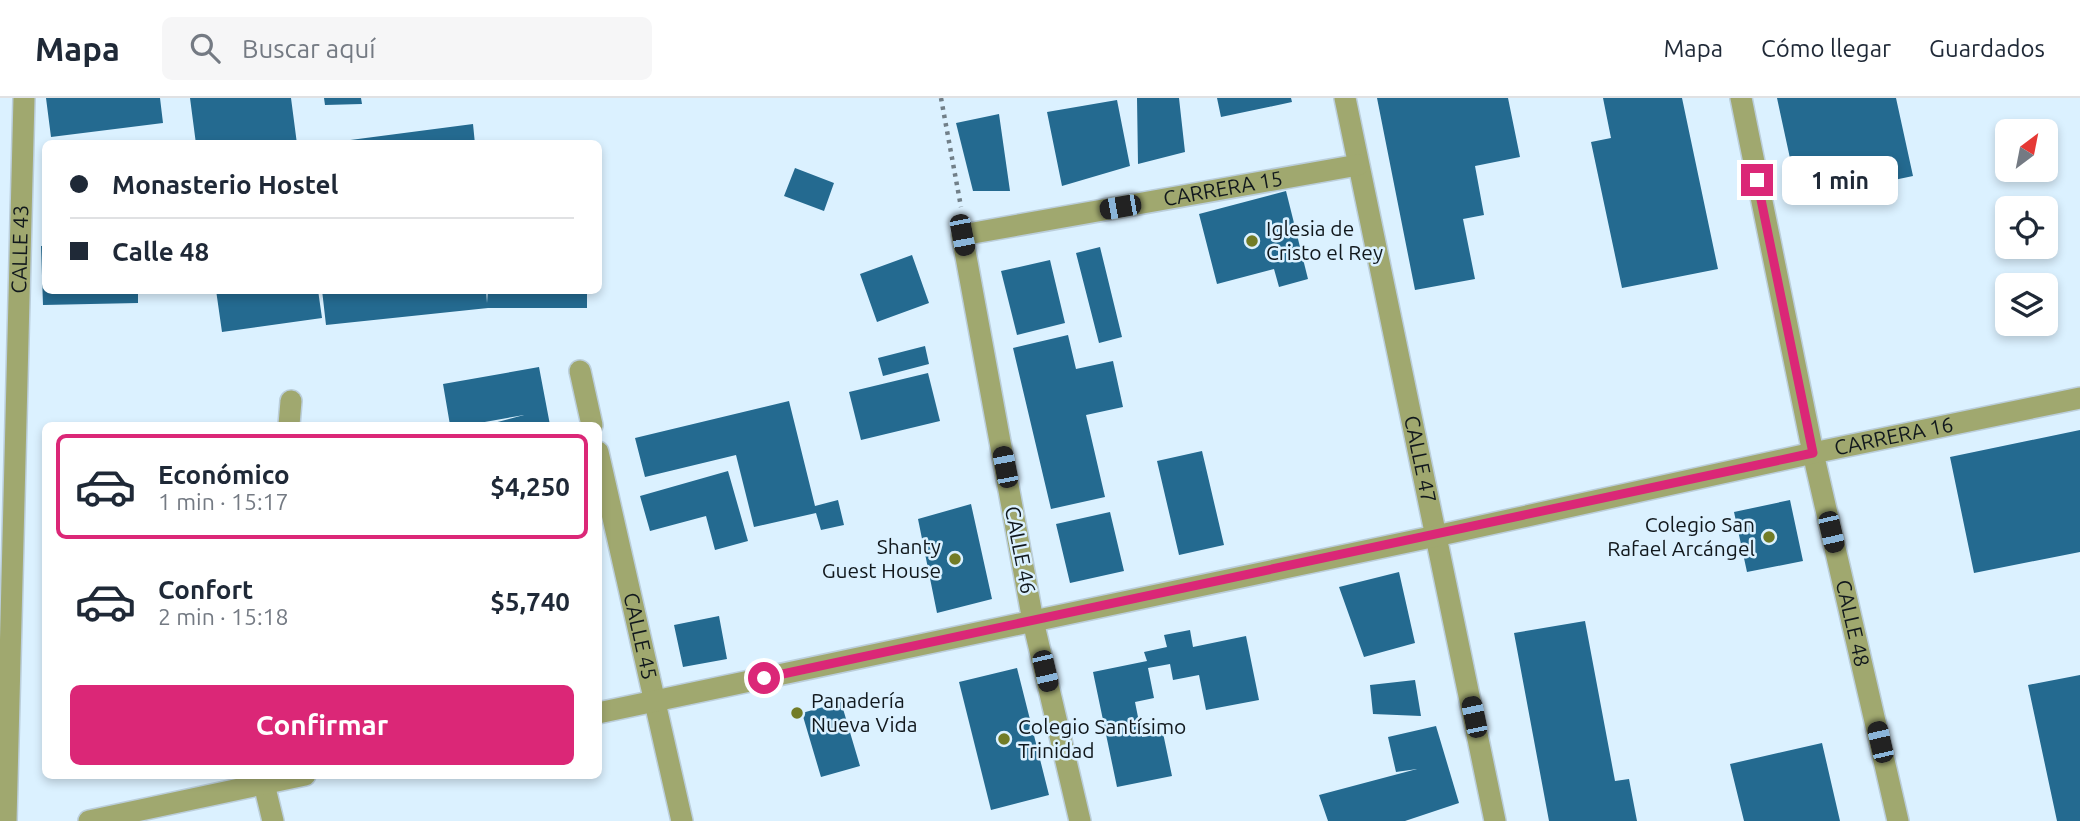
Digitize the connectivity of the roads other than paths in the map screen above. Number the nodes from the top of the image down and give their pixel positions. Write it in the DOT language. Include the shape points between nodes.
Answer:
graph roads {
  1 [pos="24,98"];
  2 [pos="1345,98"];
  3 [pos="1741,98"];
  4 [pos="1358,164"];
  5 [pos="962,235"];
  6 [pos="580,371"];
  7 [pos="2080,398"];
  8 [pos="291,401"];
  9 [pos="289,422"];
  10 [pos="591,422"];
  11 [pos="1813,453"];
  12 [pos="602,469"];
  13 [pos="1436,536"];
  14 [pos="1033,621"];
  15 [pos="656,701"];
  16 [pos="602,712"];
  17 [pos="265,780"];
  18 [pos="6,821"];
  19 [pos="89,821"];
  20 [pos="273,821"];
  21 [pos="682,821"];
  22 [pos="1080,821"];
  23 [pos="1495,821"];
  24 [pos="1898,821"];
  1 -- 18 [label="street, CALLE 43"];
  2 -- 4 [label="street, CALLE 47"];
  3 -- 11 [label="street, CALLE 48"];
  4 -- 5 [label="street, CARRERA 15"];
  4 -- 13 [label="street, CALLE 47"];
  5 -- 14 [label="street, CALLE 46"];
  6 -- 10 [label="street"];
  7 -- 11 [label="street, CARRERA 16"];
  8 -- 9 [label="street"];
  11 -- 13 [label="street, CARRERA 16"];
  11 -- 24 [label="street, CALLE 48"];
  12 -- 15 [label="street, CALLE 45"];
  13 -- 14 [label="street, CARRERA 16"];
  13 -- 23 [label="street, CALLE 47"];
  14 -- 15 [label="street, CARRERA 16"];
  14 -- 22 [label="street, CALLE 46"];
  15 -- 16 [label="street, CARRERA 16"];
  15 -- 21 [label="street, CALLE 45"];
  17 -- 19 [label="street"];
  17 -- 20 [label="street"];
}
